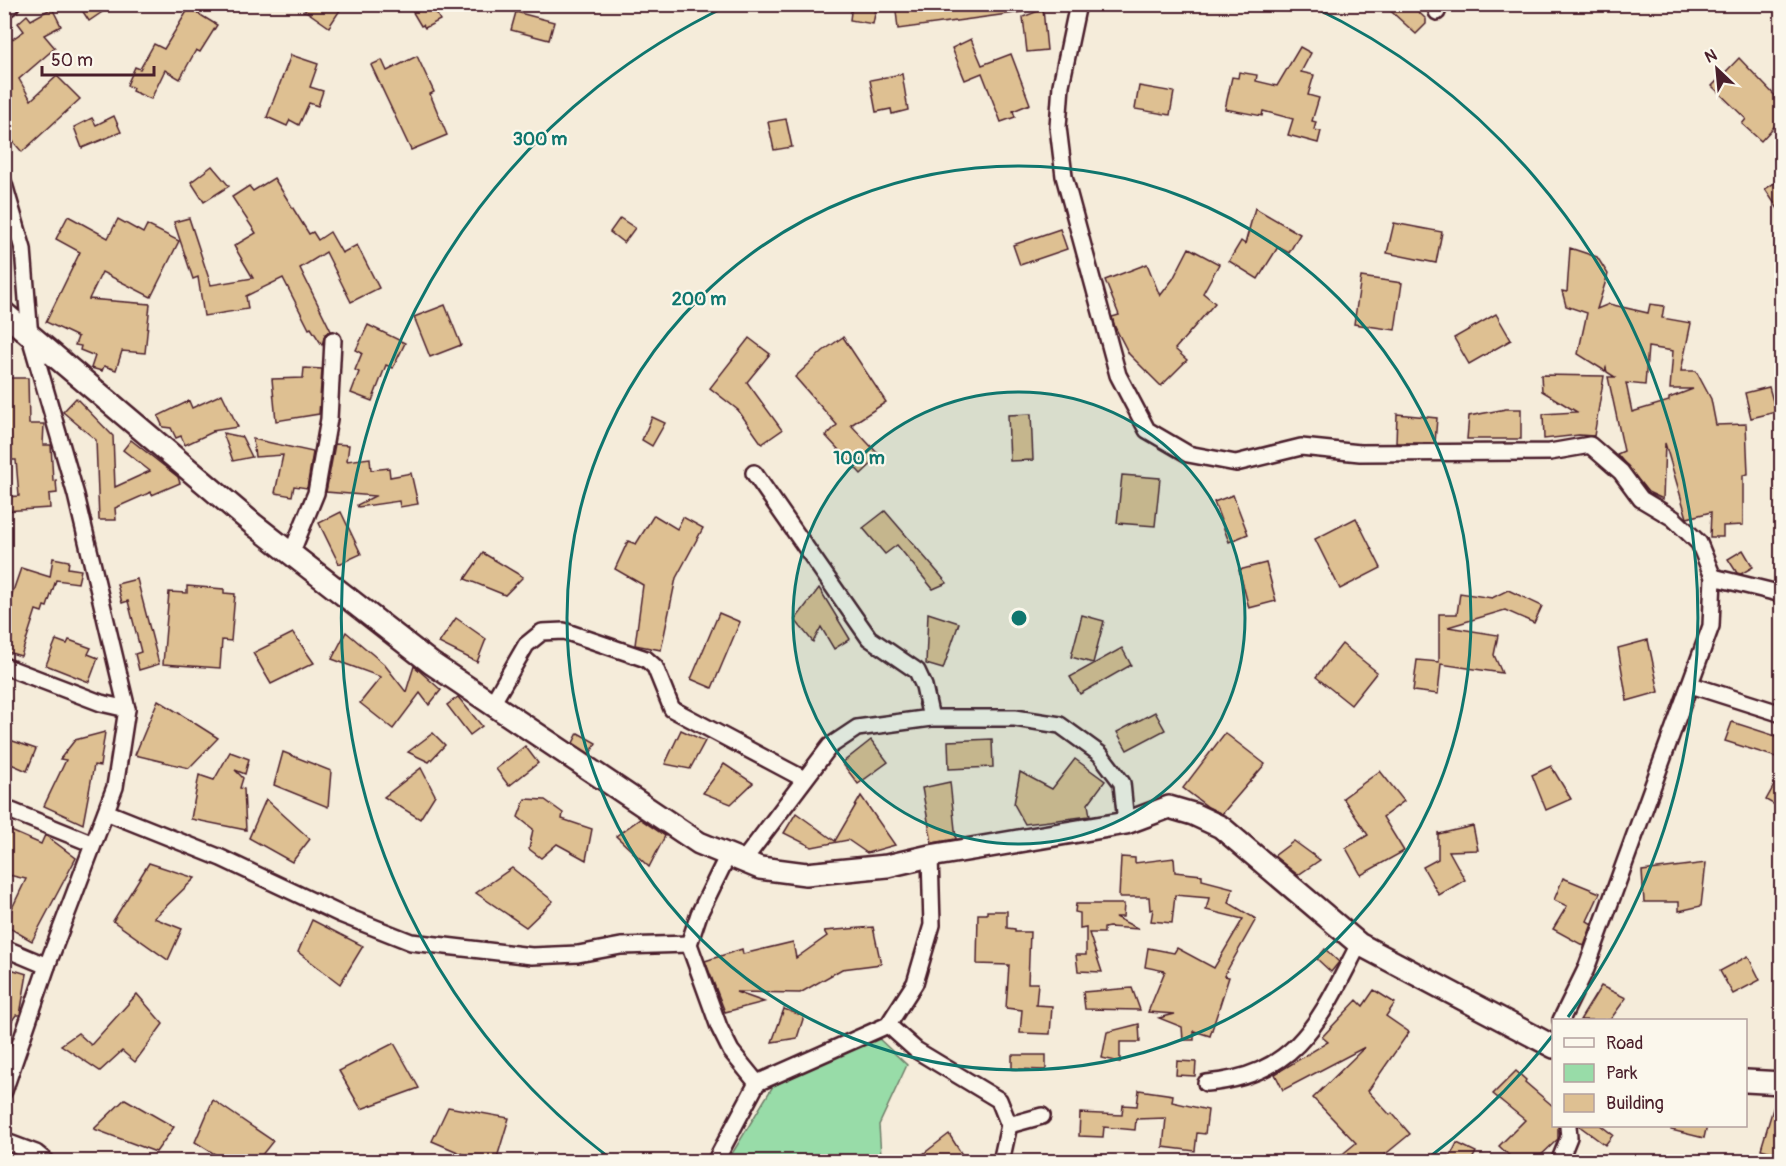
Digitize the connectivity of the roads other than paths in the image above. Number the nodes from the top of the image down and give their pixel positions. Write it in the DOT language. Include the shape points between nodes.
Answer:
graph roads {
  1 [pos="1077,4"];
  2 [pos="4,184"];
  3 [pos="4,313"];
  4 [pos="30,337"];
  5 [pos="333,340"];
  6 [pos="754,473"];
  7 [pos="291,554"];
  8 [pos="1713,577"];
  9 [pos="1782,594"];
  10 [pos="4,666"];
  11 [pos="1691,684"];
  12 [pos="492,704"];
  13 [pos="127,709"];
  14 [pos="1782,714"];
  15 [pos="932,718"];
  16 [pos="804,779"];
  17 [pos="4,808"];
  18 [pos="106,812"];
  19 [pos="1126,823"];
  20 [pos="93,844"];
  21 [pos="930,856"];
  22 [pos="735,858"];
  23 [pos="689,944"];
  24 [pos="1359,944"];
  25 [pos="4,948"];
  26 [pos="47,966"];
  27 [pos="1561,1019"];
  28 [pos="888,1025"];
  29 [pos="1552,1043"];
  30 [pos="1747,1081"];
  31 [pos="758,1083"];
  32 [pos="1206,1083"];
  33 [pos="1782,1083"];
  34 [pos="5,1090"];
  35 [pos="1042,1116"];
  36 [pos="1009,1125"];
  37 [pos="1568,1127"];
  38 [pos="4,1141"];
  39 [pos="47,1161"];
  40 [pos="715,1161"];
  41 [pos="1000,1161"];
  42 [pos="1559,1161"];
  1 -- 8 [label="street" via="1060,95 1058,127 1064,176 1118,375 1147,430 1188,454 1236,463 1302,447 1359,453 1539,452 1590,445 1621,472 1641,499 1673,519 1699,543"];
  2 -- 4 [label="street" via="22,249"];
  3 -- 4 [label="street"];
  4 -- 7 [label="street"];
  4 -- 13 [label="street" via="76,495"];
  5 -- 7 [label="street" via="329,419 316,493"];
  6 -- 15 [label="street" via="869,638 916,670"];
  7 -- 12 [label="street" via="431,663"];
  8 -- 9 [label="street"];
  8 -- 11 [label="street" via="1710,626"];
  10 -- 13 [label="street"];
  11 -- 14 [label="street"];
  11 -- 27 [label="street" via="1586,969"];
  12 -- 16 [label="street" via="526,645 543,632 564,631 646,658 655,667 672,709"];
  12 -- 22 [label="street" via="699,843"];
  13 -- 18 [label="street" via="115,787"];
  15 -- 16 [label="street" via="857,728 830,746"];
  15 -- 19 [label="street" via="1015,718 1059,724 1100,754 1122,783"];
  16 -- 22 [label="street"];
  17 -- 20 [label="street"];
  18 -- 20 [label="street"];
  18 -- 23 [label="street" via="222,858 340,914 411,942 532,956 578,954 621,946"];
  19 -- 21 [label="street"];
  19 -- 24 [label="street" via="1169,807 1221,827"];
  20 -- 26 [label="street"];
  21 -- 22 [label="street" via="887,866 806,874 760,868"];
  21 -- 28 [label="street" via="932,925 915,983"];
  22 -- 23 [label="street" via="699,914"];
  23 -- 31 [label="street" via="719,1027 731,1051"];
  24 -- 29 [label="street"];
  24 -- 32 [label="street" via="1309,1034 1277,1063 1239,1078"];
  25 -- 26 [label="street"];
  26 -- 34 [label="street"];
  28 -- 31 [label="street"];
  28 -- 36 [label="street" via="916,1050 999,1100"];
  30 -- 33 [label="street"];
  31 -- 40 [label="street"];
  35 -- 36 [label="street"];
  36 -- 41 [label="street"];
  37 -- 42 [label="street" via="1569,1137"];
  38 -- 39 [label="street"];
}
